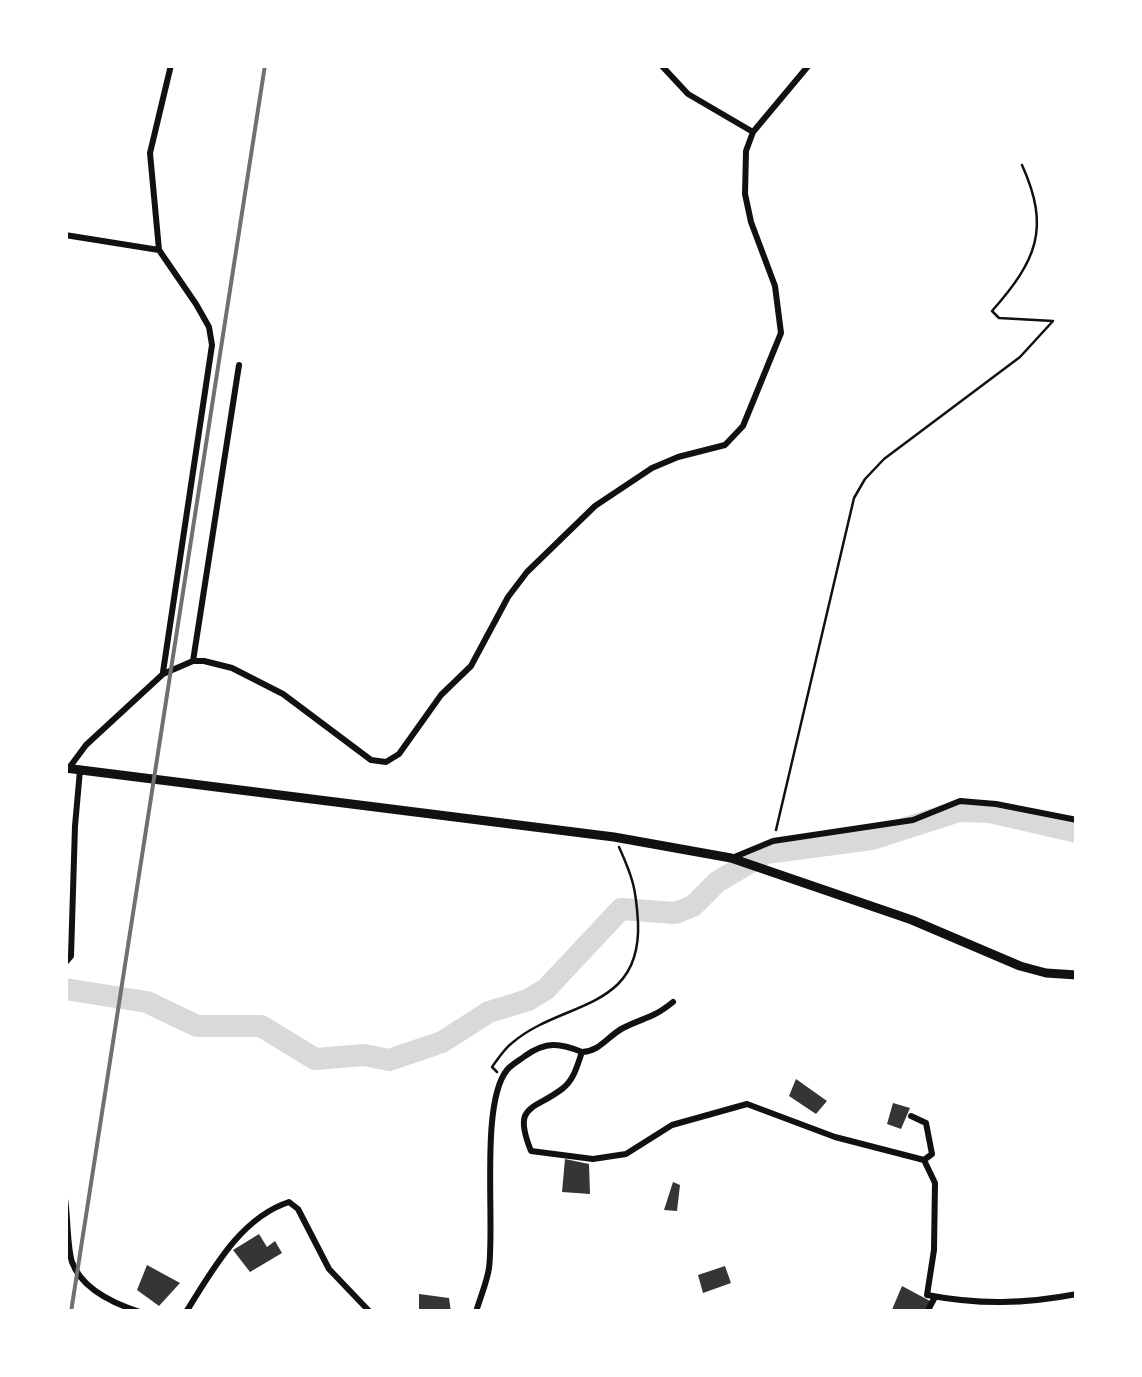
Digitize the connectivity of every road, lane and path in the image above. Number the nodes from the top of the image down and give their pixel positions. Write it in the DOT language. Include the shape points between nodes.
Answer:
graph roads {
  1 [pos="171,65"];
  2 [pos="661,65"];
  3 [pos="809,65"];
  4 [pos="752,132"];
  5 [pos="1022,165"];
  6 [pos="65,235"];
  7 [pos="159,250"];
  8 [pos="239,365"];
  9 [pos="193,662"];
  10 [pos="163,674"];
  11 [pos="72,769"];
  12 [pos="1077,820"];
  13 [pos="614,837"];
  14 [pos="773,841"];
  15 [pos="735,860"];
  16 [pos="65,963"];
  17 [pos="1077,975"];
  18 [pos="673,1002"];
  19 [pos="582,1052"];
  20 [pos="503,1079"];
  21 [pos="911,1116"];
  22 [pos="924,1160"];
  23 [pos="65,1199"];
  24 [pos="1077,1294"];
  25 [pos="936,1296"];
  26 [pos="140,1312"];
  27 [pos="186,1312"];
  28 [pos="370,1312"];
  29 [pos="476,1312"];
  30 [pos="928,1312"];
  1 -- 7 [label="street" via="150,152"];
  2 -- 4 [label="street" via="688,94"];
  3 -- 4 [label="street"];
  4 -- 9 [label="street" via="744,194 775,286 781,333 732,440 652,468 596,506 526,572 470,666 390,760 366,758 282,694 232,668"];
  5 -- 14 [label="path" via="1035,194 1038,228 1017,282 992,311 999,318 1053,321 1020,358 884,460 854,498"];
  6 -- 7 [label="street"];
  7 -- 10 [label="street" via="209,327 212,345"];
  8 -- 9 [label="street"];
  9 -- 10 [label="street"];
  10 -- 11 [label="street" via="86,746"];
  11 -- 13 [label="main road"];
  11 -- 16 [label="street" via="71,956"];
  12 -- 14 [label="street" via="960,801 913,820"];
  13 -- 15 [label="main road"];
  13 -- 20 [label="path" via="636,885 639,940 628,974 510,1044 492,1067"];
  14 -- 15 [label="street"];
  15 -- 17 [label="main road" via="912,920 1020,966"];
  18 -- 19 [label="street"];
  19 -- 20 [label="street" via="546,1044"];
  19 -- 22 [label="street" via="562,1090 524,1118 531,1151 593,1158 626,1154 672,1125 747,1104 835,1138"];
  20 -- 29 [label="street" via="492,1133 488,1270"];
  21 -- 22 [label="street" via="926,1123 932,1154"];
  22 -- 25 [label="street" via="936,1183 927,1295"];
  23 -- 26 [label="street" via="72,1262 114,1304"];
  24 -- 25 [label="street" via="1009,1304"];
  25 -- 30 [label="street"];
  27 -- 28 [label="street" via="232,1242 289,1202 329,1269"];
}
